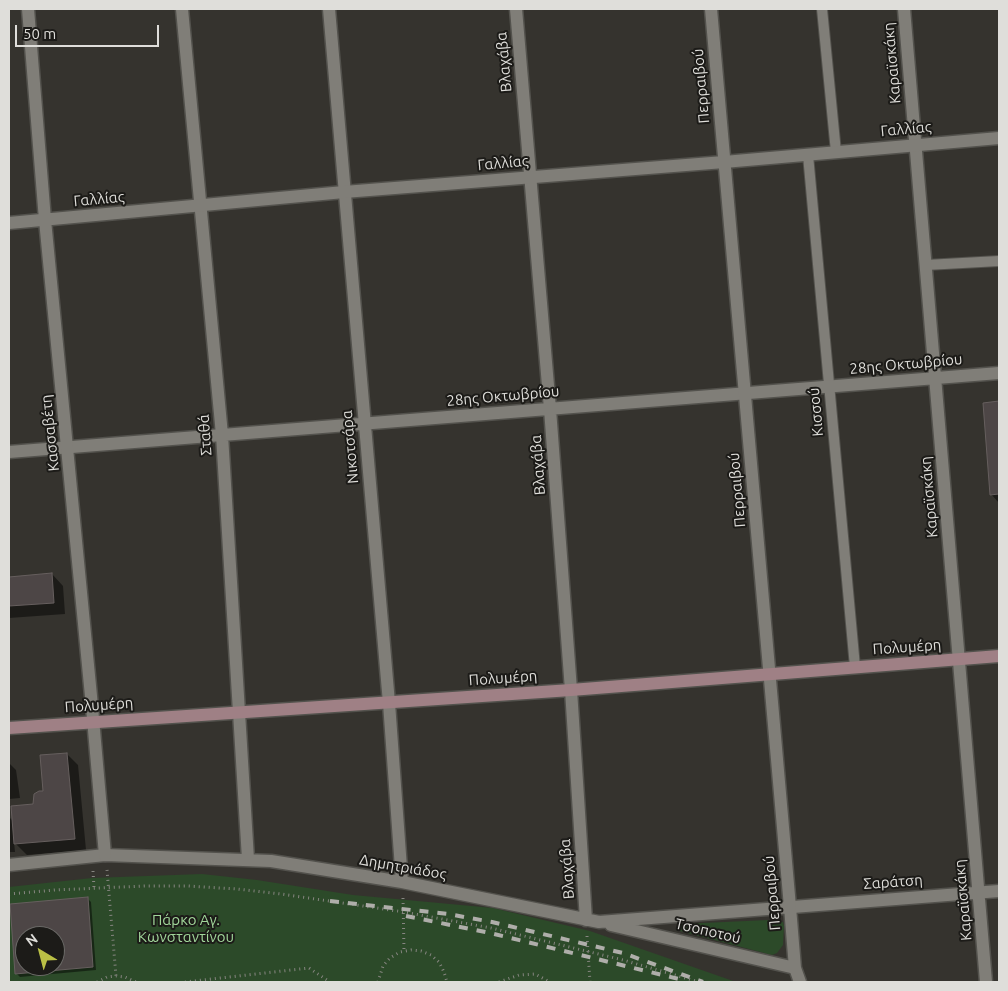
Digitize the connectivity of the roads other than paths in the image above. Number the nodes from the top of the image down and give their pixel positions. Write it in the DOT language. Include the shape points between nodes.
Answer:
graph roads {
  1 [pos="28,9"];
  2 [pos="182,9"];
  3 [pos="329,9"];
  4 [pos="516,9"];
  5 [pos="710,9"];
  6 [pos="822,9"];
  7 [pos="904,9"];
  8 [pos="999,138"];
  9 [pos="915,145"];
  10 [pos="836,152"];
  11 [pos="808,155"];
  12 [pos="724,162"];
  13 [pos="530,177"];
  14 [pos="344,192"];
  15 [pos="202,205"];
  16 [pos="45,220"];
  17 [pos="9,223"];
  18 [pos="999,261"];
  19 [pos="926,265"];
  20 [pos="999,373"];
  21 [pos="935,378"];
  22 [pos="829,387"];
  23 [pos="744,394"];
  24 [pos="550,409"];
  25 [pos="364,424"];
  26 [pos="222,435"];
  27 [pos="67,447"];
  28 [pos="9,452"];
  29 [pos="999,656"];
  30 [pos="959,659"];
  31 [pos="855,667"];
  32 [pos="769,673"];
  33 [pos="571,690"];
  34 [pos="389,702"];
  35 [pos="240,711"];
  36 [pos="94,722"];
  37 [pos="9,728"];
  38 [pos="105,855"];
  39 [pos="248,859"];
  40 [pos="9,865"];
  41 [pos="402,882"];
  42 [pos="999,891"];
  43 [pos="979,892"];
  44 [pos="790,907"];
  45 [pos="593,921"];
  46 [pos="796,968"];
  47 [pos="800,982"];
  48 [pos="986,982"];
  1 -- 16 [label="street, Κασσαβέτη"];
  2 -- 15 [label="street, Σταθά"];
  3 -- 14 [label="street, Νικοτσάρα"];
  4 -- 13 [label="street, Βλαχάβα"];
  5 -- 12 [label="street, Περραιβού"];
  6 -- 10 [label="lane"];
  7 -- 9 [label="street, Καραϊσκάκη"];
  8 -- 9 [label="street, Γαλλίας"];
  9 -- 10 [label="street, Γαλλίας"];
  9 -- 19 [label="street, Καραϊσκάκη"];
  10 -- 11 [label="street, Γαλλίας"];
  11 -- 12 [label="street, Γαλλίας"];
  11 -- 22 [label="lane, Κισσού"];
  12 -- 13 [label="street, Γαλλίας"];
  12 -- 23 [label="street, Περραιβού"];
  13 -- 14 [label="street, Γαλλίας"];
  13 -- 24 [label="street, Βλαχάβα"];
  14 -- 15 [label="street, Γαλλίας"];
  14 -- 25 [label="street, Νικοτσάρα"];
  15 -- 16 [label="street, Γαλλίας"];
  15 -- 26 [label="street, Σταθά"];
  16 -- 17 [label="street, Γαλλίας"];
  16 -- 27 [label="street, Κασσαβέτη"];
  18 -- 19 [label="lane"];
  19 -- 21 [label="street, Καραϊσκάκη"];
  20 -- 21 [label="street, 28ης Οκτωβρίου"];
  21 -- 22 [label="street, 28ης Οκτωβρίου"];
  21 -- 30 [label="street, Καραϊσκάκη"];
  22 -- 23 [label="street, 28ης Οκτωβρίου"];
  22 -- 31 [label="lane, Κισσού"];
  23 -- 24 [label="street, 28ης Οκτωβρίου"];
  23 -- 32 [label="street, Περραιβού"];
  24 -- 25 [label="street, 28ης Οκτωβρίου"];
  24 -- 33 [label="street, Βλαχάβα"];
  25 -- 26 [label="street, 28ης Οκτωβρίου"];
  25 -- 34 [label="street, Νικοτσάρα"];
  26 -- 27 [label="street, 28ης Οκτωβρίου"];
  26 -- 35 [label="street, Σταθά"];
  27 -- 28 [label="street, 28ης Οκτωβρίου"];
  27 -- 36 [label="street, Κασσαβέτη"];
  29 -- 30 [label="main road, Πολυμέρη"];
  30 -- 31 [label="main road, Πολυμέρη"];
  30 -- 43 [label="street, Καραϊσκάκη"];
  31 -- 32 [label="main road, Πολυμέρη"];
  32 -- 33 [label="main road, Πολυμέρη"];
  32 -- 44 [label="street, Περραιβού"];
  33 -- 34 [label="main road, Πολυμέρη"];
  33 -- 45 [label="street, Βλαχάβα"];
  34 -- 35 [label="main road, Πολυμέρη"];
  34 -- 41 [label="street, Νικοτσάρα"];
  35 -- 36 [label="main road, Πολυμέρη"];
  35 -- 39 [label="street, Σταθά"];
  36 -- 37 [label="main road, Πολυμέρη"];
  36 -- 38 [label="street, Κασσαβέτη"];
  38 -- 39 [label="street, Δημητριάδος"];
  38 -- 40 [label="street, Δημητριάδος"];
  39 -- 41 [label="street, Δημητριάδος"];
  41 -- 45 [label="street, Δημητριάδος"];
  42 -- 43 [label="street, Σαράτση"];
  43 -- 44 [label="street, Σαράτση"];
  43 -- 48 [label="street, Καραϊσκάκη"];
  44 -- 45 [label="street, Δημητριάδος"];
  44 -- 46 [label="street, Περραιβού"];
  45 -- 46 [label="street, Τσοποτού"];
  46 -- 47 [label="street"];
}
